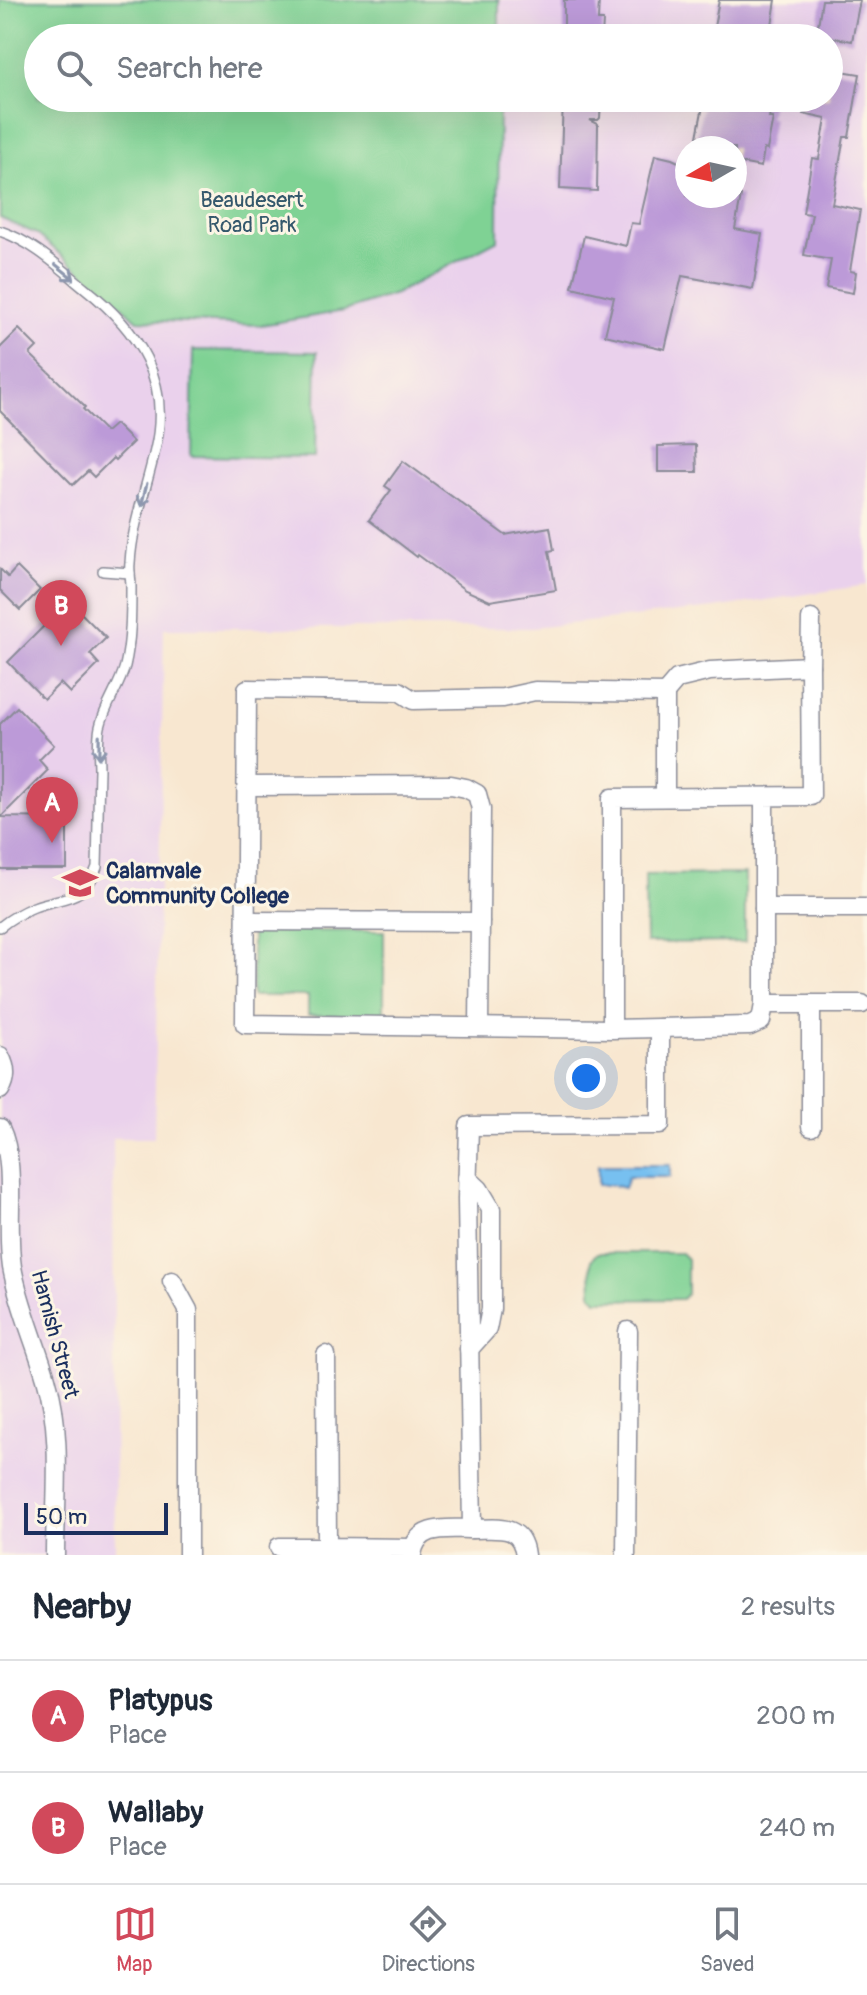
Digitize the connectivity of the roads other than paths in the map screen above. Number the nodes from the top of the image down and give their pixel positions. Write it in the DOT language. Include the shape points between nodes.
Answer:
graph roads {
  1 [pos="0,231"];
  2 [pos="103,571"];
  3 [pos="130,573"];
  4 [pos="811,619"];
  5 [pos="810,666"];
  6 [pos="665,693"];
  7 [pos="248,786"];
  8 [pos="665,797"];
  9 [pos="764,798"];
  10 [pos="764,908"];
  11 [pos="867,908"];
  12 [pos="246,921"];
  13 [pos="480,922"];
  14 [pos="0,927"];
  15 [pos="764,1004"];
  16 [pos="811,1004"];
  17 [pos="862,1004"];
  18 [pos="479,1027"];
  19 [pos="660,1028"];
  20 [pos="612,1029"];
  21 [pos="0,1056"];
  22 [pos="0,1090"];
  23 [pos="811,1127"];
  24 [pos="0,1128"];
  25 [pos="172,1281"];
  26 [pos="628,1331"];
  27 [pos="326,1355"];
  28 [pos="472,1529"];
  29 [pos="279,1547"];
  30 [pos="327,1547"];
  31 [pos="412,1552"];
  32 [pos="525,1553"];
  33 [pos="55,1555"];
  34 [pos="188,1555"];
  35 [pos="626,1555"];
  1 -- 3 [label="lane, one-way" via="33,246 96,296 143,349 158,395 159,425"];
  2 -- 3 [label="lane"];
  3 -- 14 [label="lane, one-way" via="127,656 99,729 97,867 92,882"];
  4 -- 5 [label="street"];
  5 -- 6 [label="street" via="710,671 677,679"];
  5 -- 9 [label="street" via="811,796"];
  6 -- 7 [label="street" via="535,691 503,698 413,700 399,691 247,689"];
  6 -- 8 [label="street"];
  7 -- 12 [label="street"];
  7 -- 13 [label="street" via="451,785 477,794"];
  8 -- 9 [label="street"];
  8 -- 20 [label="street" via="612,798"];
  9 -- 10 [label="street"];
  10 -- 11 [label="street"];
  10 -- 15 [label="street"];
  12 -- 13 [label="street"];
  12 -- 18 [label="street" via="245,1024"];
  13 -- 18 [label="street"];
  15 -- 16 [label="street"];
  15 -- 19 [label="street" via="761,1021 750,1026"];
  16 -- 17 [label="street"];
  16 -- 23 [label="street"];
  18 -- 20 [label="street"];
  19 -- 20 [label="street"];
  19 -- 28 [label="street" via="660,1125 469,1126"];
  21 -- 22 [label="street" via="5,1067"];
  24 -- 33 [label="street, Hamish Street" via="9,1162 12,1266 52,1409"];
  25 -- 34 [label="street" via="188,1310"];
  26 -- 35 [label="street"];
  27 -- 30 [label="street"];
  28 -- 31 [label="street" via="432,1529"];
  28 -- 32 [label="street" via="511,1530 520,1537"];
  29 -- 30 [label="street"];
  30 -- 31 [label="street"];
}
